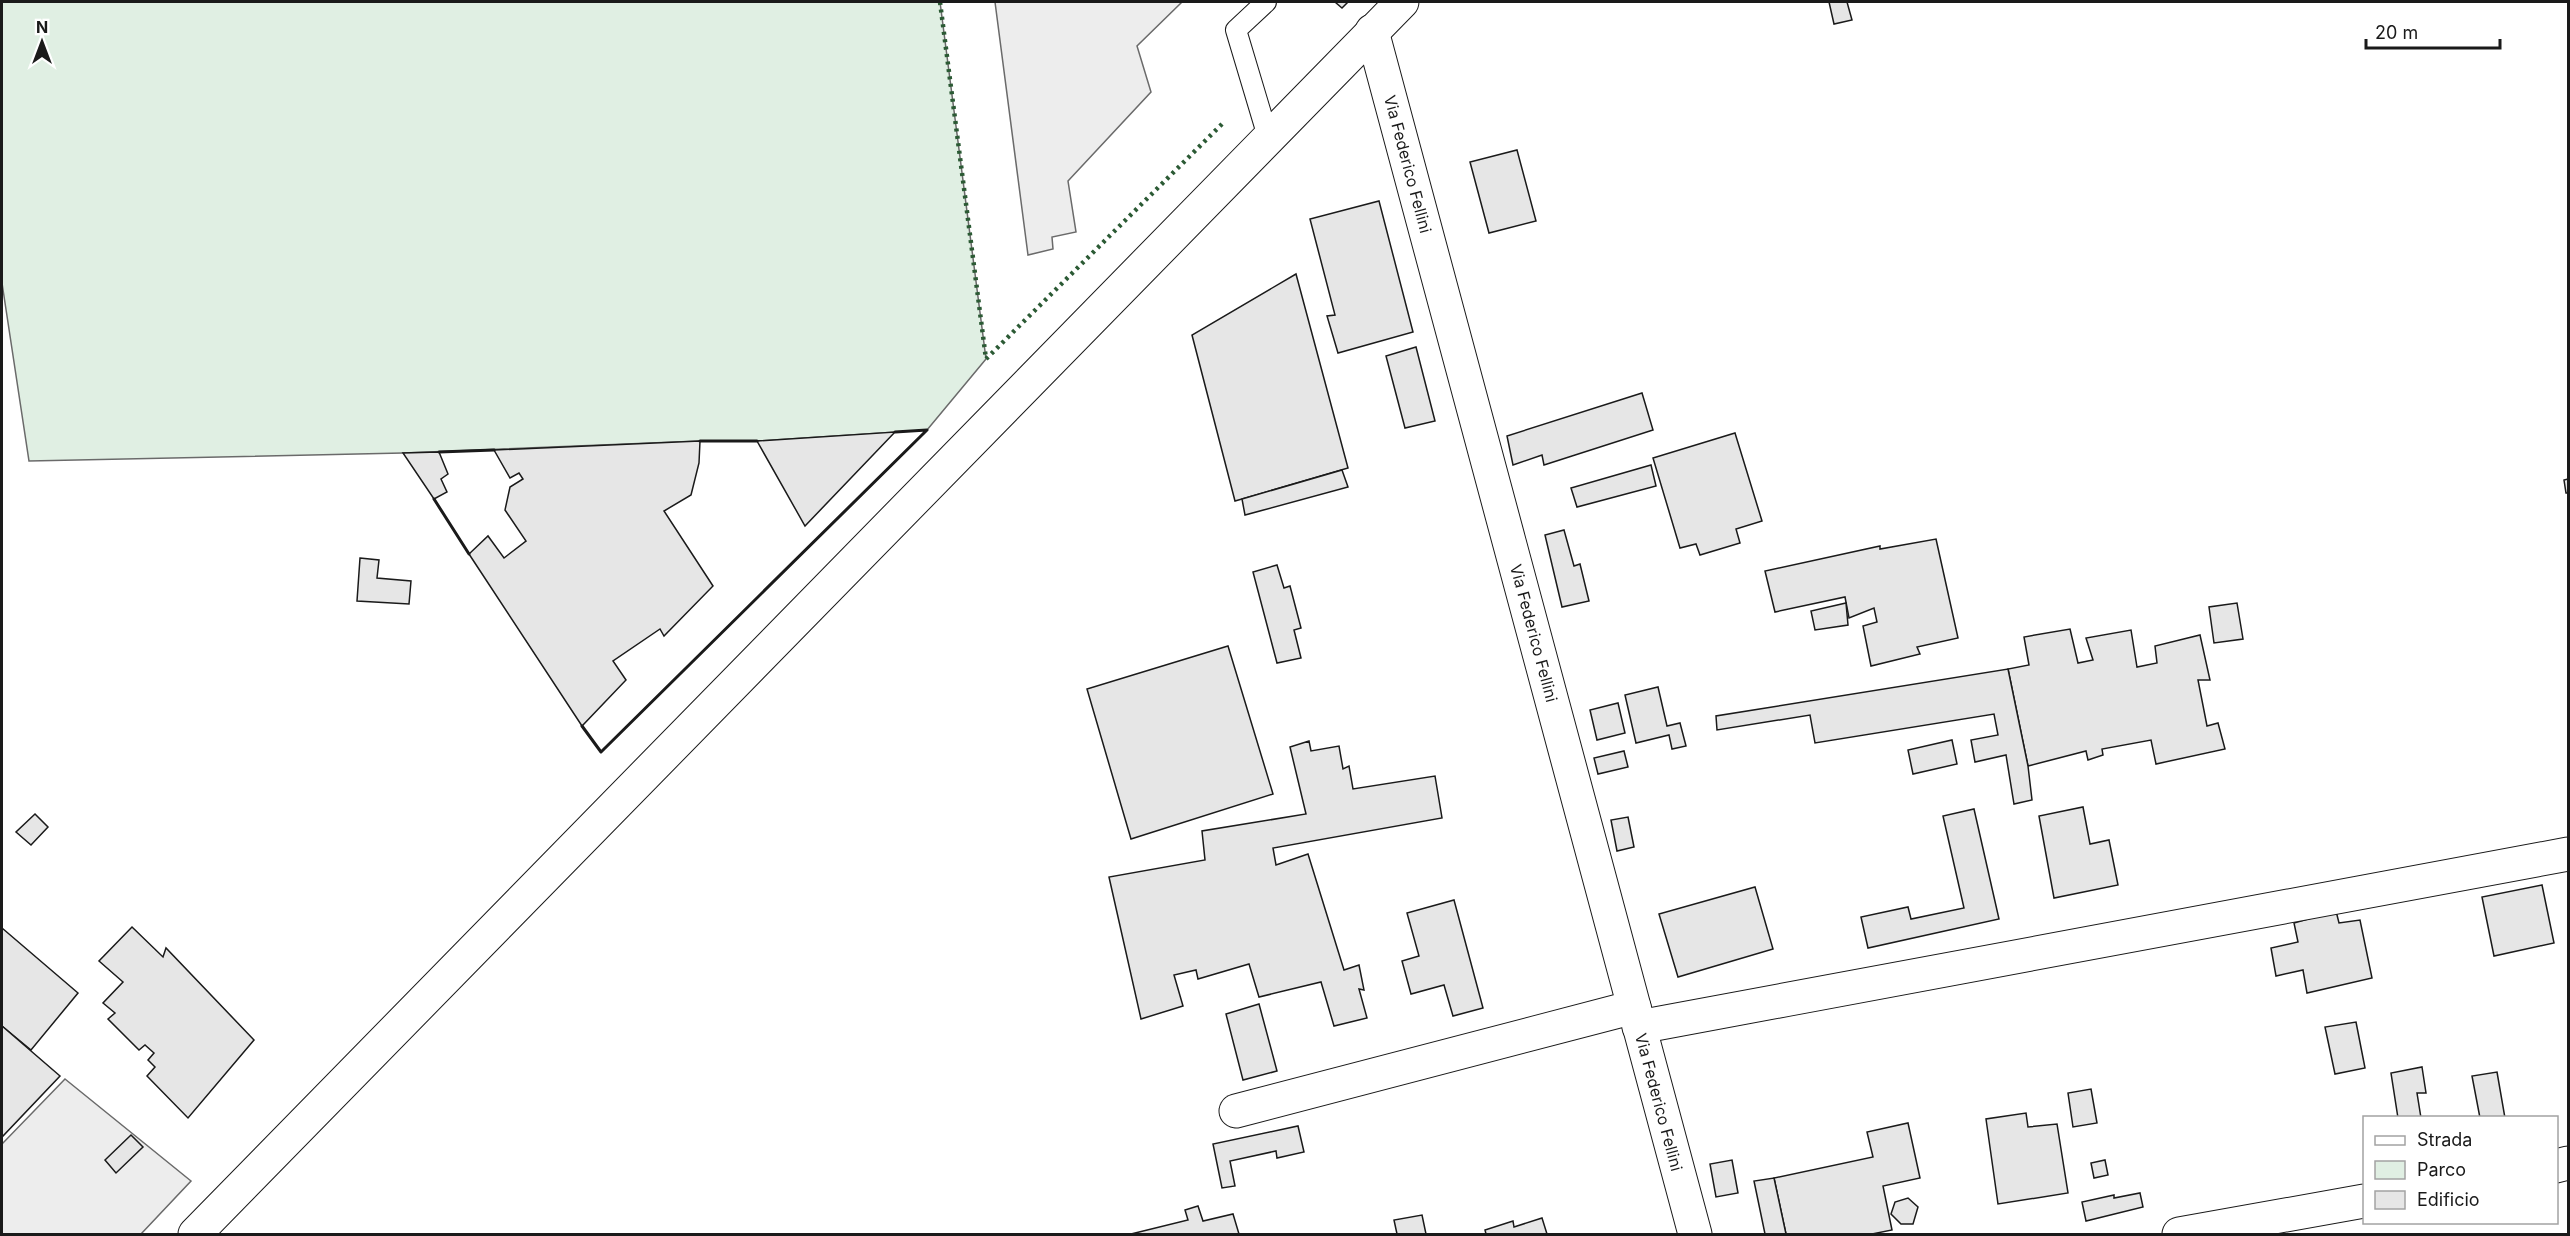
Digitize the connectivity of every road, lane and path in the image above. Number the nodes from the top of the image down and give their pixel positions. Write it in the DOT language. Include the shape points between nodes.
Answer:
graph roads {
  1 [pos="1266,2"];
  2 [pos="1402,2"];
  3 [pos="1372,32"];
  4 [pos="1268,137"];
  5 [pos="2568,854"];
  6 [pos="1637,1017"];
  7 [pos="1236,1111"];
  8 [pos="2363,1201"];
  9 [pos="195,1234"];
  10 [pos="1695,1234"];
  11 [pos="2180,1234"];
  1 -- 4 [label="lane" via="1236,30"];
  2 -- 3 [label="street"];
  3 -- 4 [label="street"];
  3 -- 6 [label="street, Via Federico Fellini"];
  4 -- 9 [label="street"];
  5 -- 6 [label="street"];
  6 -- 7 [label="street"];
  6 -- 10 [label="street, Via Federico Fellini"];
  8 -- 11 [label="street"];
}
